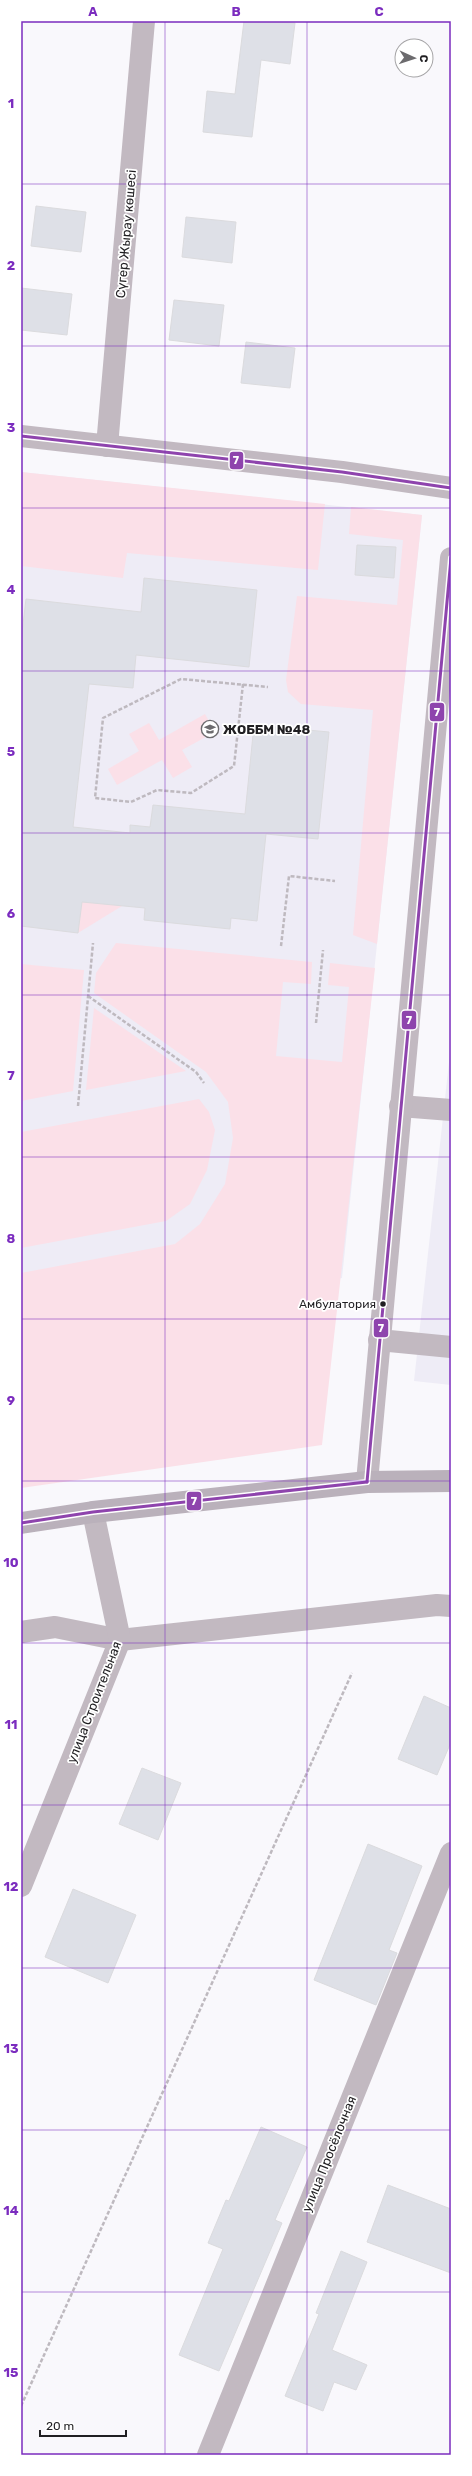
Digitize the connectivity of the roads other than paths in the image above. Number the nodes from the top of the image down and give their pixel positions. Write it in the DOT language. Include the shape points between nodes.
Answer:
graph roads {
  1 [pos="144,21"];
  2 [pos="21,436"];
  3 [pos="107,446"];
  4 [pos="451,488"];
  5 [pos="451,558"];
  6 [pos="400,1106"];
  7 [pos="451,1110"];
  8 [pos="380,1340"];
  9 [pos="451,1347"];
  10 [pos="451,1481"];
  11 [pos="367,1482"];
  12 [pos="93,1512"];
  13 [pos="21,1523"];
  14 [pos="451,1606"];
  15 [pos="21,1632"];
  16 [pos="120,1640"];
  17 [pos="451,1853"];
  18 [pos="21,1886"];
  19 [pos="208,2455"];
  1 -- 3 [label="street, Сүгер Жырау көшесі"];
  2 -- 3 [label="street"];
  3 -- 4 [label="street" via="342,472"];
  5 -- 6 [label="street"];
  6 -- 7 [label="street"];
  6 -- 8 [label="street"];
  8 -- 9 [label="street"];
  8 -- 11 [label="street"];
  10 -- 11 [label="main road"];
  11 -- 12 [label="main road"];
  12 -- 13 [label="main road"];
  12 -- 16 [label="street, улица Строительная"];
  14 -- 16 [label="street"];
  15 -- 16 [label="street" via="54,1627"];
  16 -- 18 [label="street, улица Строительная"];
  17 -- 19 [label="street, улица Просёлочная"];
}
